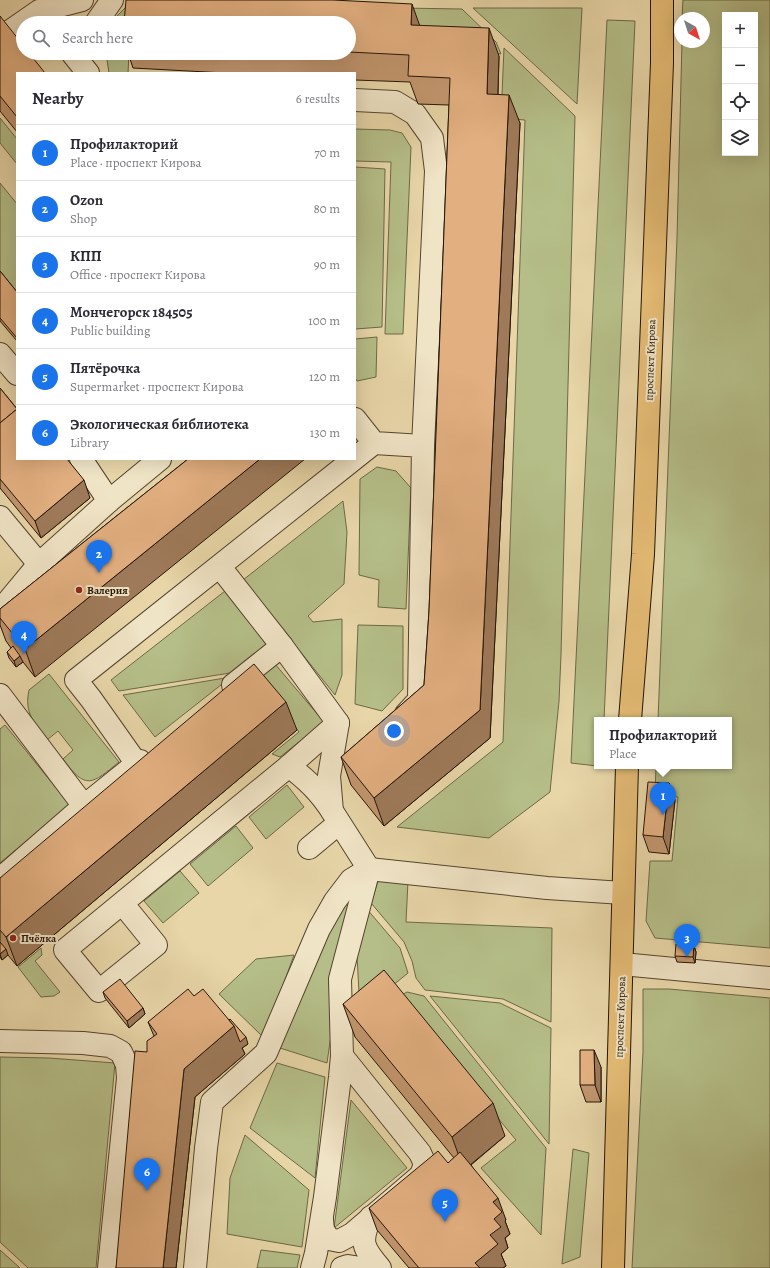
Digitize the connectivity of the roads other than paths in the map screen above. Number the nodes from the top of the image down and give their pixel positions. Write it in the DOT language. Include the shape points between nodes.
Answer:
graph roads {
  1 [pos="82,0"];
  2 [pos="112,0"];
  3 [pos="662,0"];
  4 [pos="39,8"];
  5 [pos="29,16"];
  6 [pos="101,16"];
  7 [pos="16,26"];
  8 [pos="3,36"];
  9 [pos="78,60"];
  10 [pos="89,60"];
  11 [pos="87,72"];
  12 [pos="94,72"];
  13 [pos="356,100"];
  14 [pos="0,354"];
  15 [pos="16,373"];
  16 [pos="356,420"];
  17 [pos="374,443"];
  18 [pos="423,446"];
  19 [pos="356,457"];
  20 [pos="82,460"];
  21 [pos="159,460"];
  22 [pos="353,460"];
  23 [pos="109,501"];
  24 [pos="0,517"];
  25 [pos="38,564"];
  26 [pos="220,566"];
  27 [pos="0,611"];
  28 [pos="282,646"];
  29 [pos="0,695"];
  30 [pos="220,696"];
  31 [pos="630,717"];
  32 [pos="338,723"];
  33 [pos="395,725"];
  34 [pos="155,749"];
  35 [pos="353,758"];
  36 [pos="137,764"];
  37 [pos="290,766"];
  38 [pos="627,769"];
  39 [pos="329,776"];
  40 [pos="84,806"];
  41 [pos="335,817"];
  42 [pos="309,848"];
  43 [pos="369,869"];
  44 [pos="0,879"];
  45 [pos="623,893"];
  46 [pos="122,903"];
  47 [pos="622,964"];
  48 [pos="770,978"];
  49 [pos="0,1041"];
  50 [pos="342,1056"];
  51 [pos="371,1217"];
  52 [pos="325,1229"];
  53 [pos="109,1268"];
  54 [pos="195,1268"];
  55 [pos="312,1268"];
  56 [pos="342,1268"];
  57 [pos="361,1268"];
  58 [pos="374,1268"];
  59 [pos="380,1268"];
  60 [pos="613,1268"];
  1 -- 4 [label="lane"];
  2 -- 6 [label="lane"];
  3 -- 31 [label="main road, проспект Кирова" via="662,63 642,554"];
  4 -- 5 [label="lane"];
  7 -- 8 [label="lane"];
  9 -- 11 [label="lane"];
  10 -- 12 [label="lane"];
  13 -- 18 [label="lane" via="395,102 415,114 432,138 436,171"];
  14 -- 15 [label="lane"];
  16 -- 17 [label="lane"];
  17 -- 18 [label="lane"];
  17 -- 19 [label="lane"];
  18 -- 33 [label="lane" via="419,700"];
  20 -- 23 [label="lane"];
  21 -- 23 [label="lane"];
  22 -- 26 [label="lane"];
  23 -- 25 [label="lane"];
  24 -- 25 [label="lane"];
  25 -- 27 [label="lane"];
  26 -- 28 [label="lane"];
  26 -- 36 [label="lane" via="76,680"];
  28 -- 30 [label="lane"];
  28 -- 32 [label="lane"];
  29 -- 40 [label="lane"];
  32 -- 37 [label="lane"];
  32 -- 39 [label="lane"];
  34 -- 36 [label="lane"];
  35 -- 39 [label="lane"];
  36 -- 40 [label="lane"];
  37 -- 41 [label="lane" via="322,795"];
  37 -- 46 [label="lane"];
  38 -- 45 [label="main road, проспект Кирова"];
  39 -- 41 [label="lane"];
  40 -- 44 [label="lane"];
  41 -- 42 [label="lane"];
  41 -- 43 [label="lane"];
  43 -- 45 [label="lane" via="547,888"];
  43 -- 50 [label="lane" via="340,979"];
  43 -- 54 [label="lane" via="351,880 335,900 319,929 266,1053 212,1102"];
  45 -- 47 [label="main road, проспект Кирова"];
  47 -- 48 [label="lane"];
  47 -- 60 [label="main road, проспект Кирова"];
  49 -- 53 [label="lane" via="96,1044 110,1046 121,1052 127,1065 128,1078"];
  50 -- 51 [label="lane" via="420,1153 425,1164 421,1175"];
  50 -- 52 [label="lane" via="326,1197"];
  51 -- 52 [label="lane" via="352,1234 339,1241"];
  51 -- 59 [label="lane" via="364,1230 364,1244"];
  52 -- 55 [label="lane"];
  52 -- 58 [label="lane" via="342,1250"];
  56 -- 57 [label="lane"];
}
